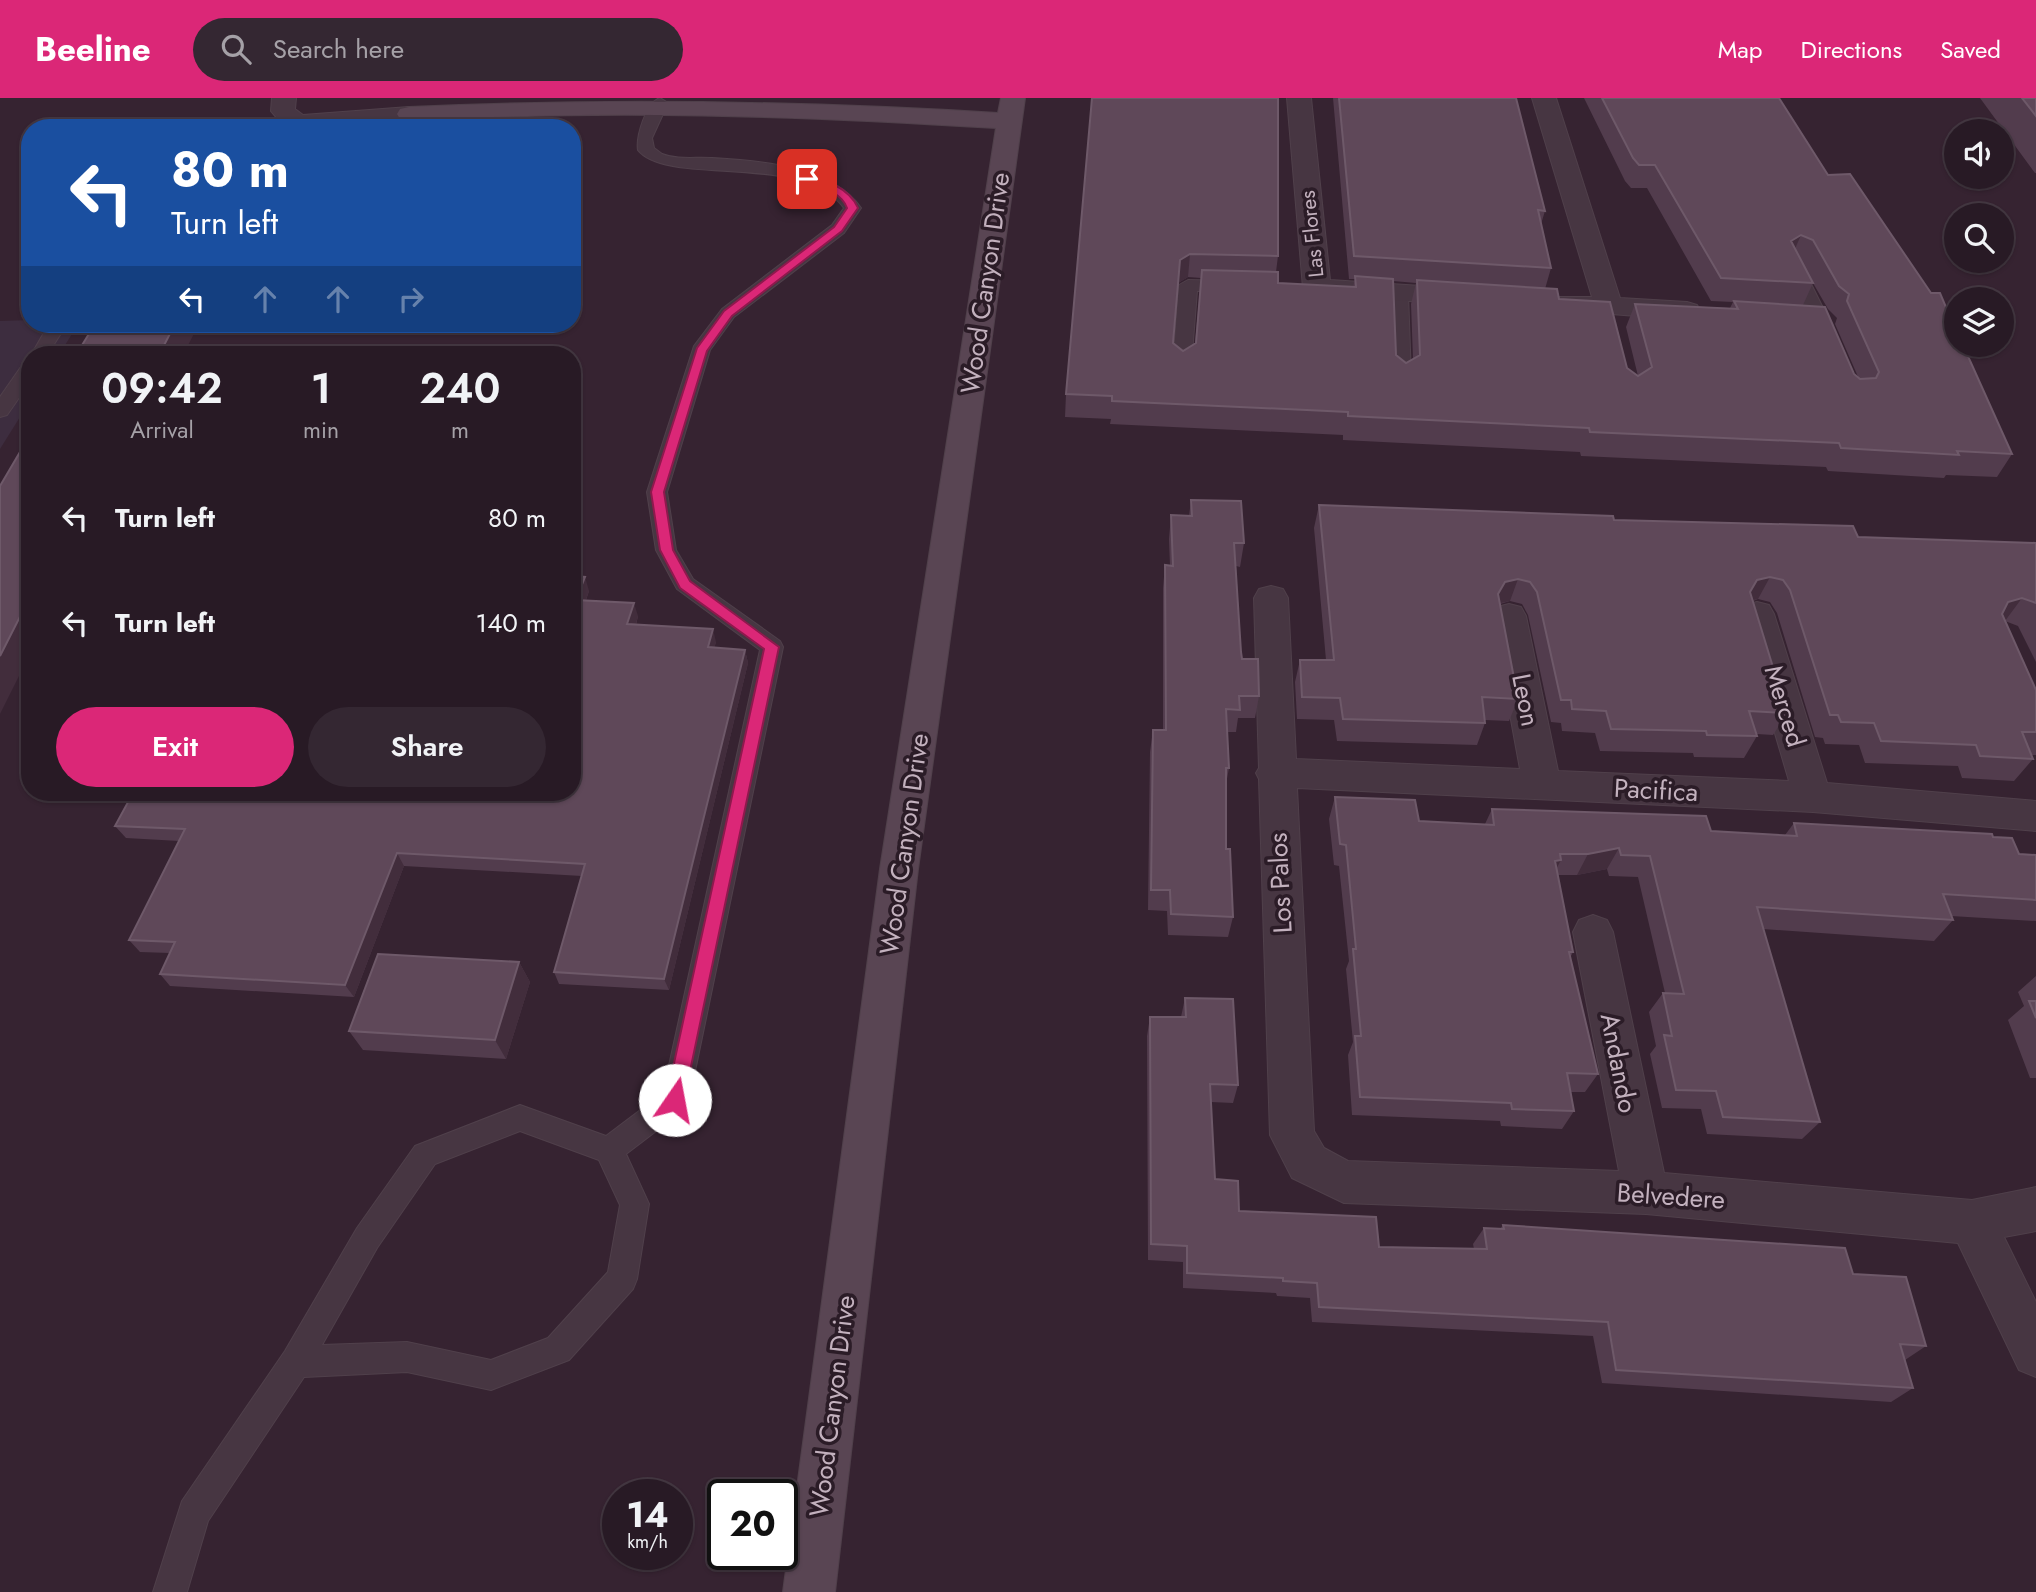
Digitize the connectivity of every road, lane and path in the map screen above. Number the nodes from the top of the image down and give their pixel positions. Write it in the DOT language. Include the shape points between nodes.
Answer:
graph roads {
  1 [pos="1299,98"];
  2 [pos="1544,98"];
  3 [pos="660,103"];
  4 [pos="1011,109"];
  5 [pos="409,114"];
  6 [pos="283,115"];
  7 [pos="304,119"];
  8 [pos="362,119"];
  9 [pos="1792,265"];
  10 [pos="1253,286"];
  11 [pos="1399,293"];
  12 [pos="1491,299"];
  13 [pos="1530,302"];
  14 [pos="1719,313"];
  15 [pos="1786,317"];
  16 [pos="1612,319"];
  17 [pos="1821,319"];
  18 [pos="1838,358"];
  19 [pos="1182,366"];
  20 [pos="1402,378"];
  21 [pos="21,381"];
  22 [pos="0,411"];
  23 [pos="1271,598"];
  24 [pos="1757,614"];
  25 [pos="1509,616"];
  26 [pos="1275,773"];
  27 [pos="1542,785"];
  28 [pos="1813,797"];
  29 [pos="2036,816"];
  30 [pos="1593,932"];
  31 [pos="609,1150"];
  32 [pos="1308,1163"];
  33 [pos="1646,1193"];
  34 [pos="2036,1209"];
  35 [pos="1972,1222"];
  36 [pos="2036,1353"];
  37 [pos="296,1362"];
  38 [pos="170,1592"];
  39 [pos="809,1592"];
  1 -- 11 [label="street, Las Flores" via="1311,288"];
  2 -- 16 [label="street"];
  3 -- 4 [label="main road"];
  3 -- 5 [label="main road" via="559,103"];
  3 -- 31 [label="lane" via="644,138 646,150 660,159 749,167 807,179 839,191 853,208 838,229 728,313 701,350 657,492 666,550 685,584 772,647 675,1100"];
  4 -- 39 [label="main road, Wood Canyon Drive" via="900,869"];
  5 -- 8 [label="street"];
  6 -- 7 [label="street"];
  9 -- 17 [label="lane"];
  10 -- 19 [label="lane" via="1188,285"];
  11 -- 12 [label="street, Las Flores"];
  11 -- 20 [label="lane"];
  13 -- 16 [label="street"];
  14 -- 16 [label="street"];
  15 -- 17 [label="street"];
  17 -- 18 [label="lane"];
  21 -- 22 [label="lane"];
  23 -- 26 [label="street, Los Palos"];
  24 -- 28 [label="street, Merced"];
  25 -- 27 [label="street, Leon"];
  26 -- 27 [label="street, Pacifica"];
  26 -- 32 [label="street, Los Palos" via="1292,1135"];
  27 -- 28 [label="street, Pacifica"];
  28 -- 29 [label="street, Pacifica"];
  30 -- 33 [label="street, Andando"];
  31 -- 37 [label="lane" via="520,1118 425,1155 367,1238"];
  31 -- 37 [label="lane" via="635,1204 622,1279 558,1349 491,1375 407,1357"];
  32 -- 33 [label="street, Belvedere" via="1344,1182"];
  33 -- 35 [label="street, Belvedere"];
  34 -- 35 [label="street, Belvedere"];
  35 -- 36 [label="street"];
  37 -- 38 [label="lane" via="194,1513"];
}
